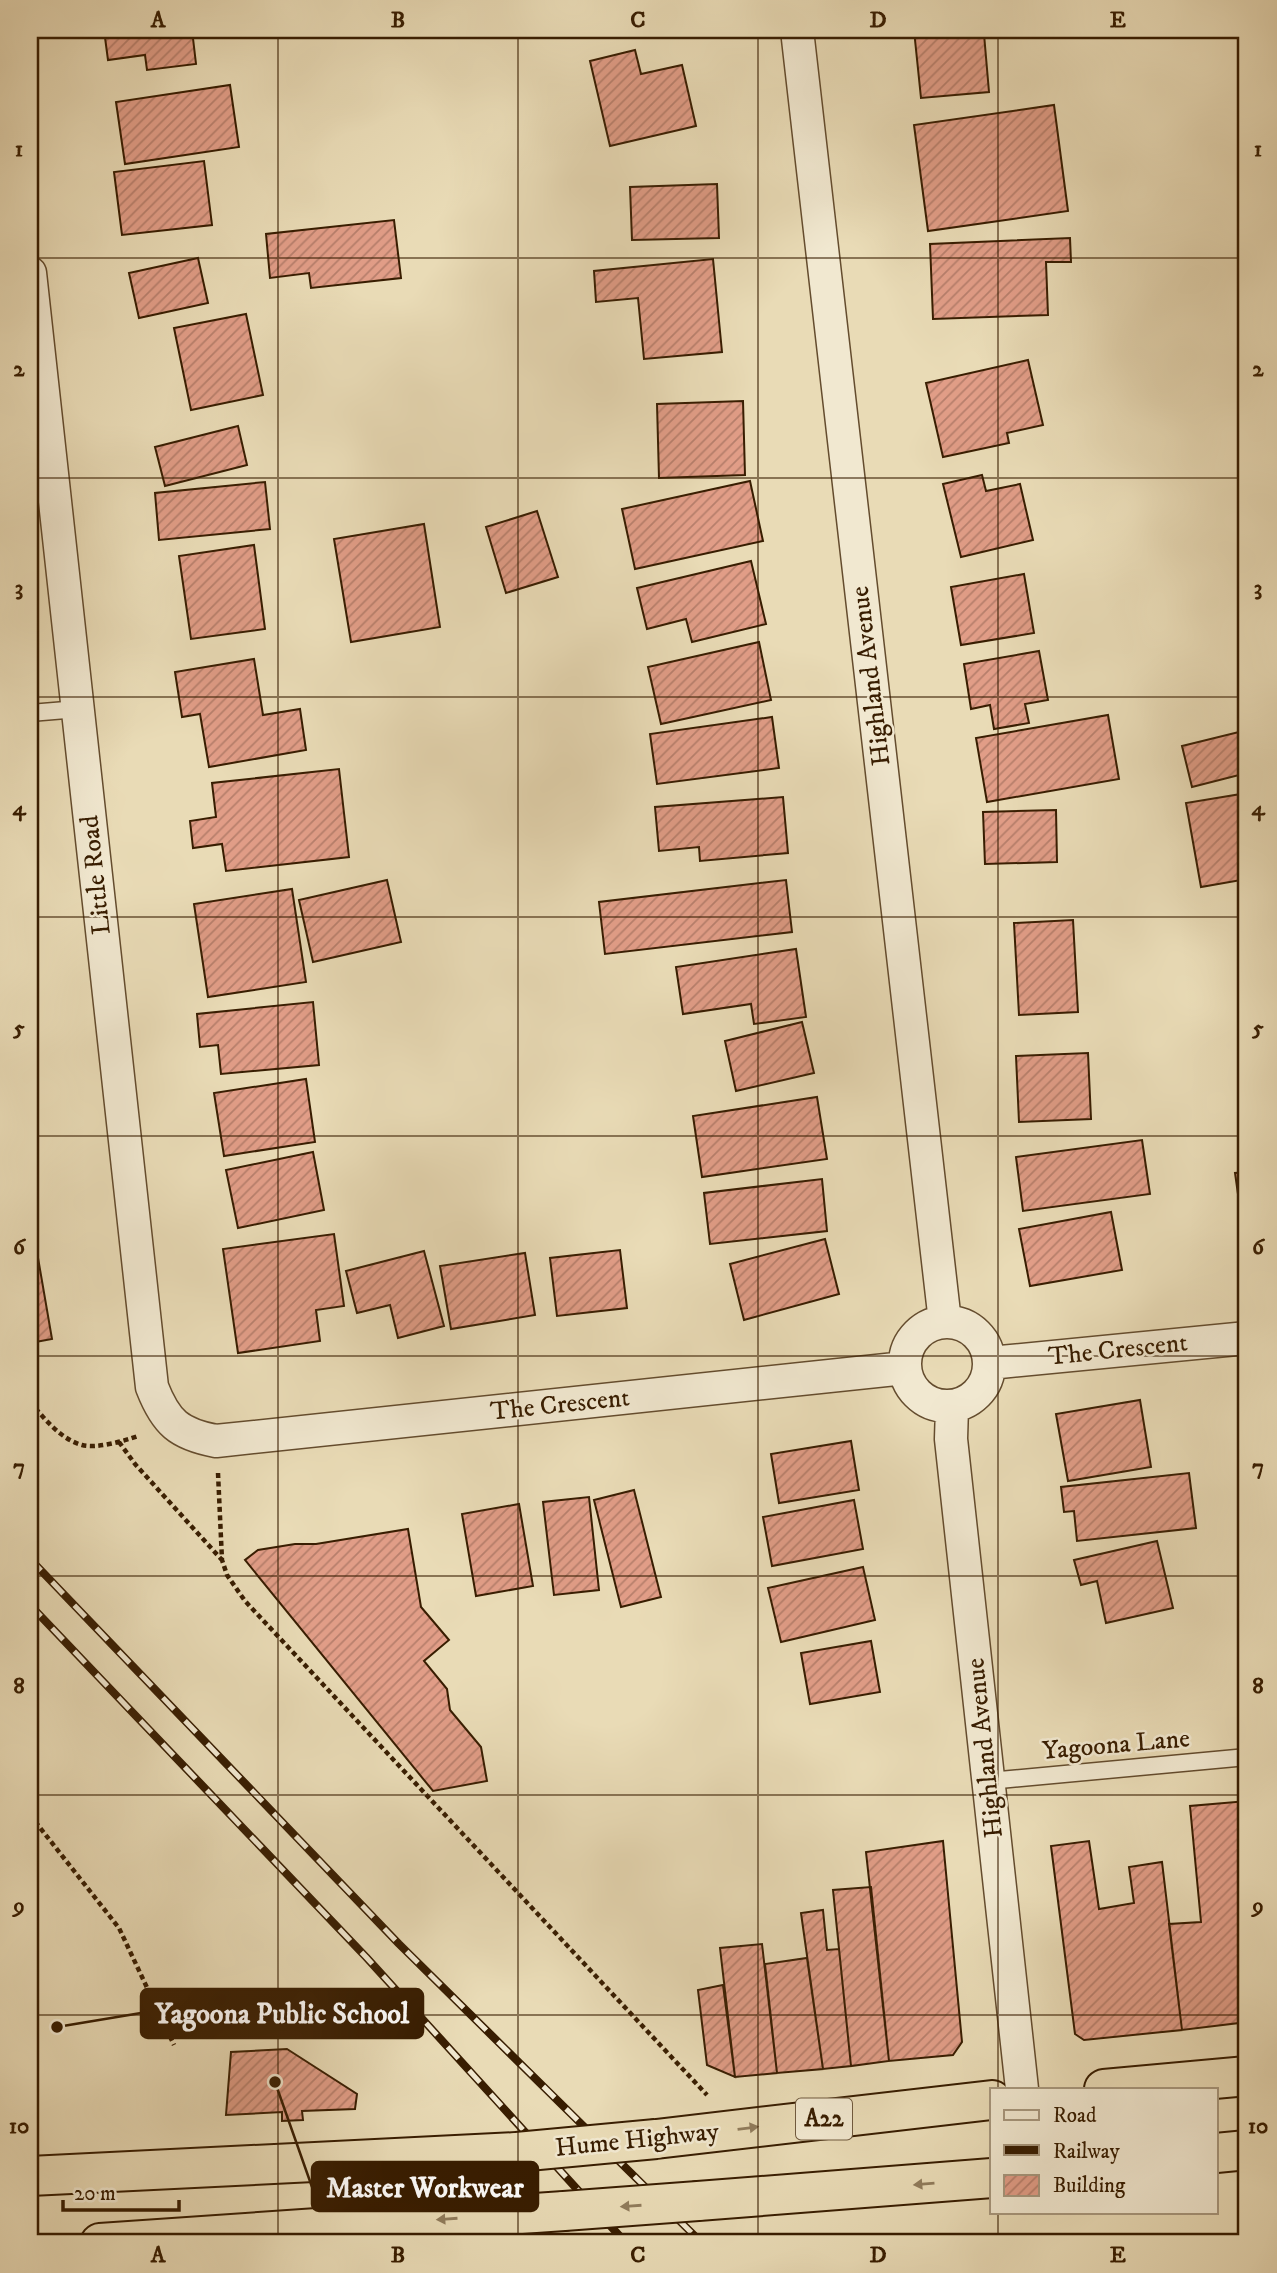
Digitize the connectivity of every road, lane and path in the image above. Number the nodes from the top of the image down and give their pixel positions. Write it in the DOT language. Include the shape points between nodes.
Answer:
graph roads {
  1 [pos="797,30"];
  2 [pos="30,273"];
  3 [pos="78,709"];
  4 [pos="30,713"];
  5 [pos="945,1322"];
  6 [pos="1247,1338"];
  7 [pos="990,1363"];
  8 [pos="905,1368"];
  9 [pos="30,1402"];
  10 [pos="952,1406"];
  11 [pos="216,1441"];
  12 [pos="222,1560"];
  13 [pos="1247,1757"];
  14 [pos="989,1781"];
  15 [pos="30,1815"];
  16 [pos="174,2045"];
  17 [pos="1247,2076"];
  18 [pos="1023,2088"];
  19 [pos="1115,2088"];
  20 [pos="708,2096"];
  21 [pos="990,2101"];
  22 [pos="1247,2150"];
  23 [pos="1218,2153"];
  24 [pos="30,2176"];
  25 [pos="990,2178"];
  26 [pos="100,2243"];
  1 -- 5 [label="street, Highland Avenue"];
  2 -- 3 [label="street, Little Road"];
  3 -- 4 [label="lane"];
  3 -- 11 [label="street, Little Road" via="152,1387 160,1408 174,1425 193,1436"];
  5 -- 7 [label="street" via="958,1323 981,1338"];
  5 -- 8 [label="street" via="931,1325 911,1342"];
  6 -- 7 [label="street, The Crescent"];
  7 -- 10 [label="street" via="983,1387 964,1404"];
  8 -- 10 [label="street" via="915,1392 926,1401"];
  8 -- 11 [label="street, The Crescent"];
  9 -- 12 [label="path" via="58,1432 83,1446 120,1442"];
  10 -- 14 [label="street, Highland Avenue" via="951,1439"];
  11 -- 12 [label="path"];
  12 -- 20 [label="path" via="245,1601"];
  13 -- 14 [label="lane, Yagoona Lane"];
  14 -- 18 [label="street, Highland Avenue"];
  15 -- 16 [label="path" via="119,1928"];
  17 -- 19 [label="highway"];
  24 -- 21 [label="highway, Hume Highway / A22, one-way, bridge" via="517,2152"];
  22 -- 23 [label="highway"];
  25 -- 26 [label="highway, one-way, bridge"];
}
